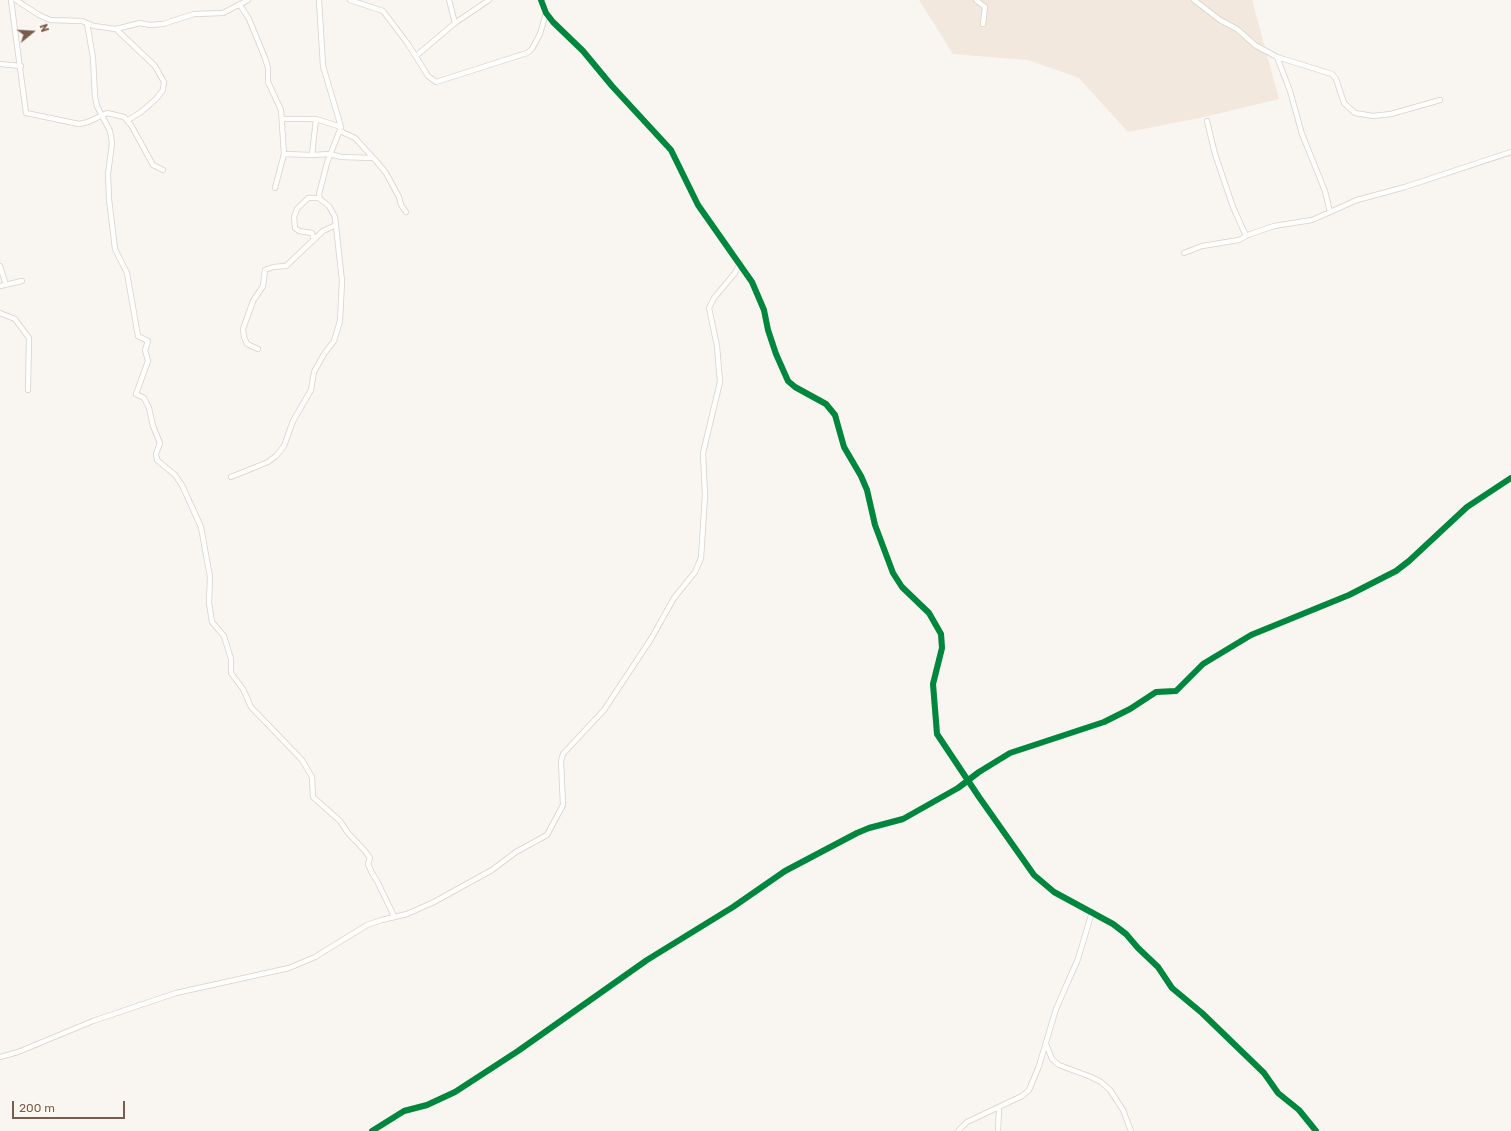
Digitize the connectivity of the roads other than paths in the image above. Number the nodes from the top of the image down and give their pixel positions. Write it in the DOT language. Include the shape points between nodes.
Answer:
graph roads {
  1 [pos="11,0"];
  2 [pos="16,0"];
  3 [pos="248,0"];
  4 [pos="319,0"];
  5 [pos="350,0"];
  6 [pos="449,0"];
  7 [pos="488,0"];
  8 [pos="541,0"];
  9 [pos="976,0"];
  10 [pos="1194,0"];
  11 [pos="240,5"];
  12 [pos="546,13"];
  13 [pos="455,22"];
  14 [pos="87,23"];
  15 [pos="983,24"];
  16 [pos="116,29"];
  17 [pos="416,56"];
  18 [pos="1276,57"];
  19 [pos="0,64"];
  20 [pos="21,66"];
  21 [pos="1440,100"];
  22 [pos="102,115"];
  23 [pos="282,119"];
  24 [pos="316,119"];
  25 [pos="128,120"];
  26 [pos="1206,121"];
  27 [pos="341,129"];
  28 [pos="1511,152"];
  29 [pos="284,154"];
  30 [pos="330,154"];
  31 [pos="312,155"];
  32 [pos="373,158"];
  33 [pos="163,170"];
  34 [pos="275,188"];
  35 [pos="320,198"];
  36 [pos="406,212"];
  37 [pos="1330,212"];
  38 [pos="336,225"];
  39 [pos="1246,236"];
  40 [pos="314,240"];
  41 [pos="1184,253"];
  42 [pos="740,263"];
  43 [pos="0,266"];
  44 [pos="22,281"];
  45 [pos="6,285"];
  46 [pos="0,286"];
  47 [pos="0,313"];
  48 [pos="258,349"];
  49 [pos="28,390"];
  50 [pos="231,477"];
  51 [pos="1511,478"];
  52 [pos="969,780"];
  53 [pos="1092,912"];
  54 [pos="394,916"];
  55 [pos="1046,1042"];
  56 [pos="0,1057"];
  57 [pos="998,1108"];
  58 [pos="372,1131"];
  59 [pos="958,1131"];
  60 [pos="998,1131"];
  61 [pos="1131,1131"];
  62 [pos="1316,1131"];
  1 -- 2 [label="street"];
  1 -- 20 [label="street"];
  2 -- 14 [label="street" via="50,20"];
  3 -- 11 [label="street"];
  4 -- 27 [label="street" via="322,62"];
  5 -- 17 [label="street" via="383,11"];
  6 -- 13 [label="street"];
  7 -- 13 [label="street"];
  8 -- 12 [label="street"];
  9 -- 15 [label="street" via="985,7"];
  10 -- 18 [label="street" via="1220,20 1237,29 1255,45"];
  11 -- 16 [label="street" via="223,13 194,14 163,24 140,23"];
  11 -- 23 [label="street" via="249,19 265,58 268,82 281,107"];
  12 -- 17 [label="street" via="542,30 532,49 520,57 436,82 428,76"];
  12 -- 42 [label="street" via="672,150 698,205"];
  13 -- 17 [label="street"];
  14 -- 16 [label="street"];
  14 -- 22 [label="street" via="93,58 95,97"];
  16 -- 25 [label="street" via="155,66 164,86 148,107"];
  18 -- 21 [label="street" via="1332,74 1344,103 1355,113 1373,116 1391,114"];
  18 -- 37 [label="street" via="1289,86 1302,134 1325,191"];
  19 -- 20 [label="street"];
  20 -- 22 [label="street" via="26,113 80,124"];
  22 -- 25 [label="street" via="112,113"];
  22 -- 54 [label="street" via="110,131 112,143 108,174 115,249 127,273 138,336 148,341 145,352 148,361 136,394 146,400 149,408 160,443 156,454 157,460 175,475 182,485 201,527 210,577 212,622 224,636 231,659 231,673 243,689 251,707 302,760 312,777 314,797 340,821 370,858 368,864 372,874 378,881"];
  23 -- 24 [label="street"];
  23 -- 29 [label="street"];
  24 -- 27 [label="street"];
  24 -- 31 [label="street"];
  25 -- 33 [label="street" via="153,165"];
  26 -- 39 [label="street" via="1233,207"];
  27 -- 30 [label="street"];
  27 -- 32 [label="street" via="355,138"];
  28 -- 37 [label="street" via="1357,200"];
  29 -- 31 [label="street"];
  29 -- 34 [label="street"];
  30 -- 31 [label="street"];
  30 -- 32 [label="street"];
  30 -- 35 [label="street" via="321,182"];
  32 -- 36 [label="street" via="386,174"];
  35 -- 38 [label="street" via="332,209"];
  35 -- 40 [label="street" via="308,198 294,216 295,228 312,233"];
  37 -- 39 [label="street" via="1305,222 1274,226"];
  38 -- 40 [label="street"];
  38 -- 50 [label="street" via="342,286 340,321 336,338 317,366 312,377 310,393 293,421 284,446 268,462"];
  39 -- 41 [label="street" via="1239,240 1202,246"];
  40 -- 48 [label="street" via="286,266 265,270 263,286 253,302 243,329 247,344"];
  42 -- 52 [label="street" via="761,301 769,336 788,381 826,404 835,415 844,448 867,490 875,525 895,577 925,608 938,626 942,643 933,684 937,734"];
  42 -- 54 [label="street" via="709,308 717,346 720,382 704,453 704,537 697,569 674,598 651,639 604,710 563,754 563,802 561,812 547,835 445,896 418,910"];
  43 -- 45 [label="street"];
  44 -- 45 [label="street"];
  45 -- 46 [label="street"];
  47 -- 49 [label="street" via="15,319 29,338"];
  51 -- 52 [label="street" via="1467,507 1396,571 1349,594 1251,635 1203,664 1176,691 1156,692 1104,722 1010,753"];
  52 -- 53 [label="street" via="1034,875 1054,892"];
  52 -- 58 [label="street" via="903,819 856,833 781,873 733,907 647,960 466,1086 434,1102 404,1111"];
  53 -- 55 [label="street" via="1078,958 1056,1009"];
  53 -- 62 [label="street" via="1126,934 1158,967 1172,988 1261,1070 1278,1093 1298,1110"];
  54 -- 56 [label="street" via="359,929 315,957 289,968 170,995"];
  55 -- 57 [label="street" via="1029,1090"];
  55 -- 61 [label="street" via="1052,1060 1096,1080 1110,1090 1123,1110"];
  57 -- 59 [label="street" via="967,1122"];
  57 -- 60 [label="street"];
}
